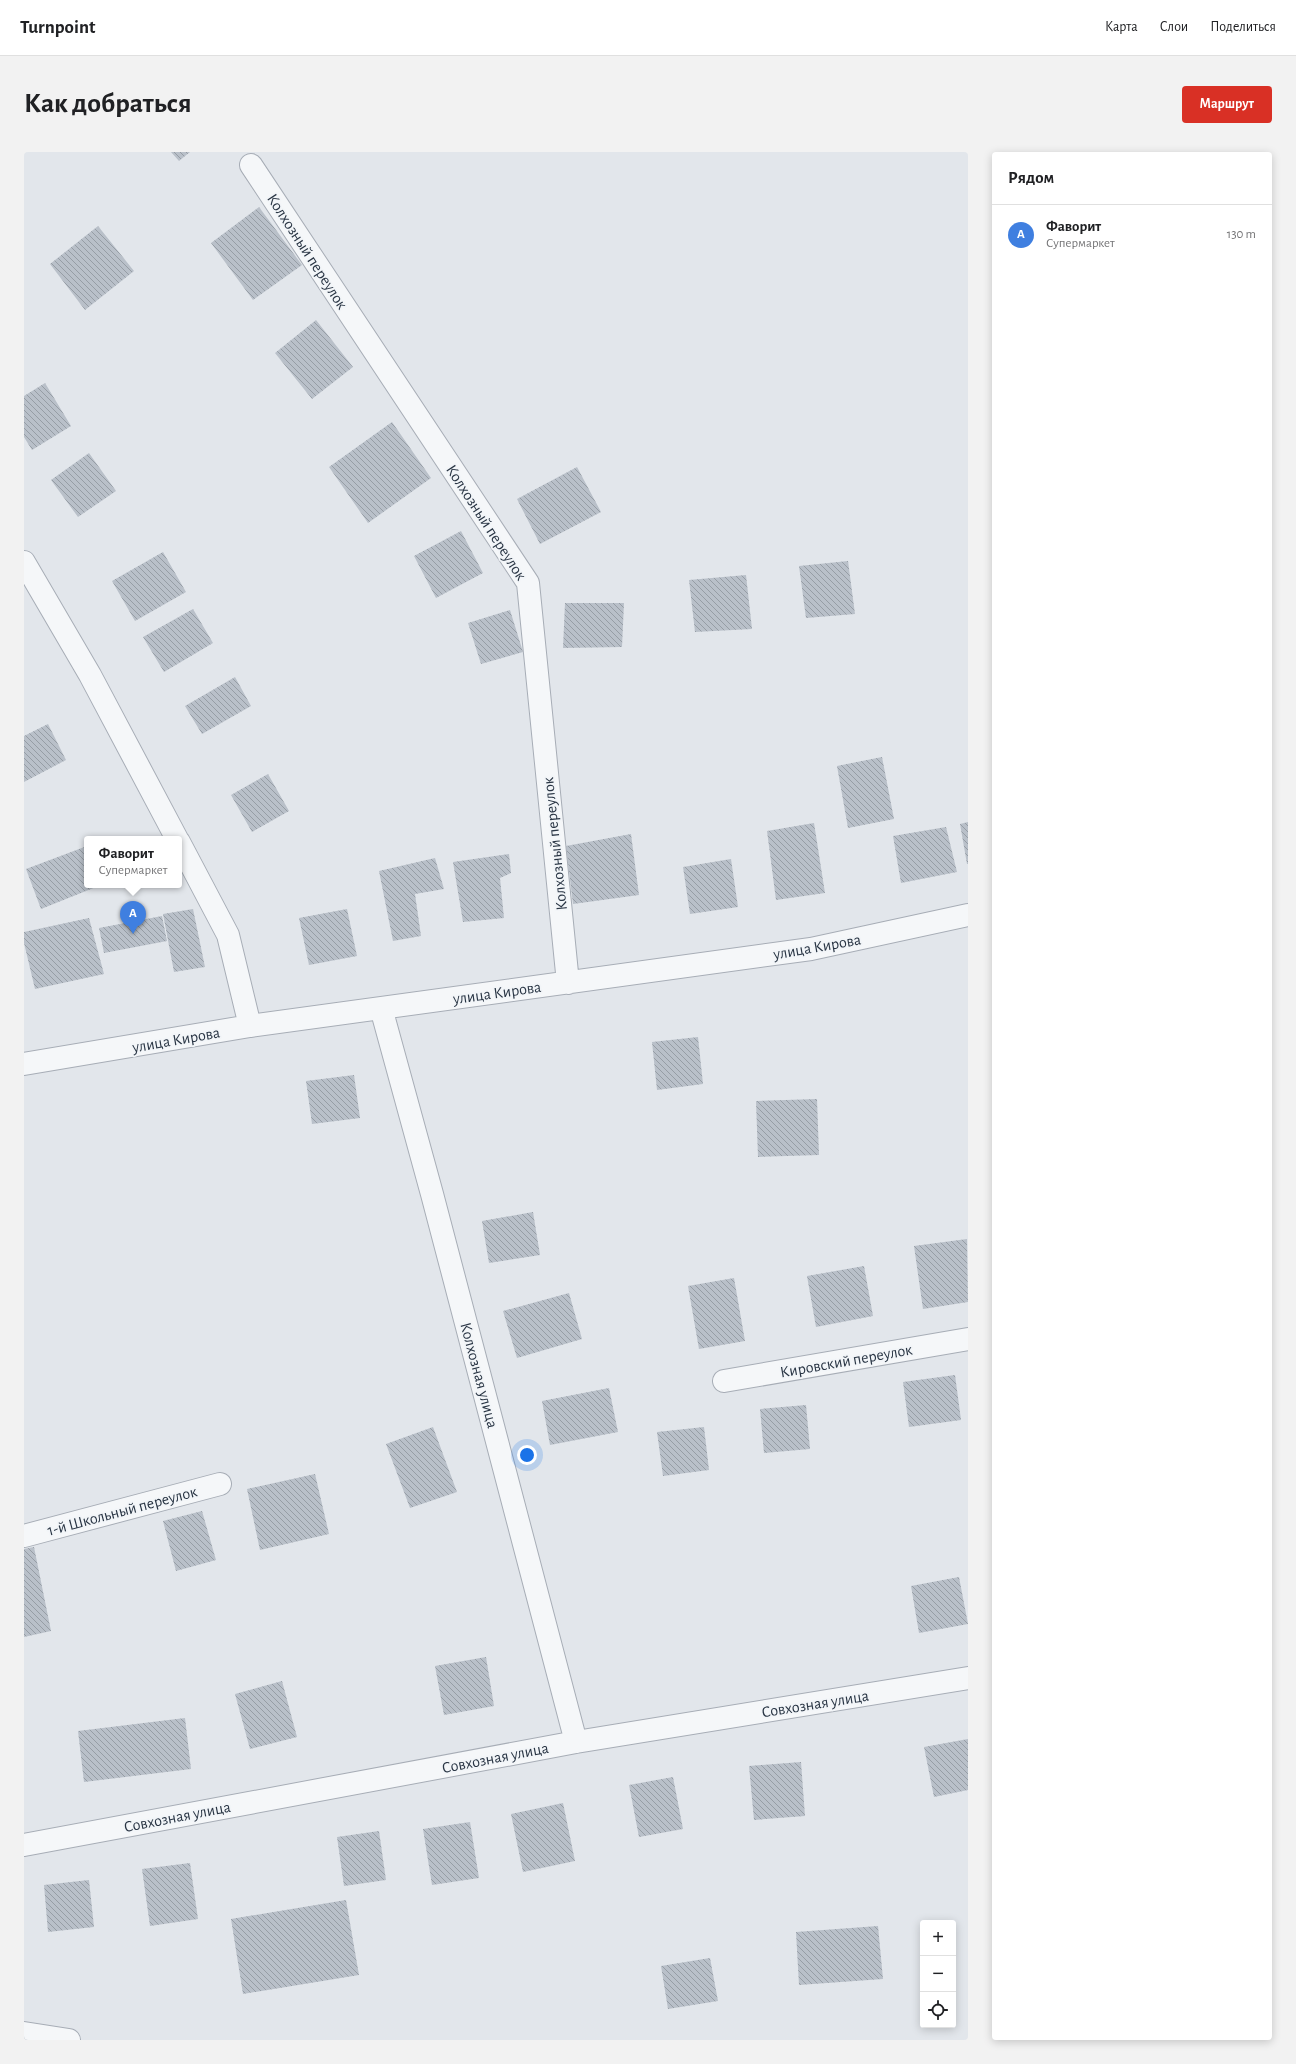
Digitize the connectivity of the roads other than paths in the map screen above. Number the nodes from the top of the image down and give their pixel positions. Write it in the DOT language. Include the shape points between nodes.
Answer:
graph roads {
  1 [pos="251,165"];
  2 [pos="24,562"];
  3 [pos="176,836"];
  4 [pos="182,848"];
  5 [pos="968,915"];
  6 [pos="568,983"];
  7 [pos="381,1008"];
  8 [pos="250,1026"];
  9 [pos="24,1064"];
  10 [pos="968,1339"];
  11 [pos="724,1381"];
  12 [pos="220,1484"];
  13 [pos="24,1536"];
  14 [pos="968,1678"];
  15 [pos="576,1742"];
  16 [pos="24,1845"];
  17 [pos="24,2033"];
  18 [pos="69,2040"];
  1 -- 6 [label="street, Колхозный переулок" via="528,583"];
  2 -- 3 [label="street" via="90,675"];
  4 -- 8 [label="street" via="228,935"];
  5 -- 6 [label="street, улица Кирова" via="811,949"];
  6 -- 7 [label="street, улица Кирова"];
  7 -- 8 [label="street, улица Кирова"];
  7 -- 15 [label="street, Колхозная улица"];
  8 -- 9 [label="street, улица Кирова"];
  10 -- 11 [label="street, Кировский переулок"];
  12 -- 13 [label="street, 1-й Школьный переулок"];
  14 -- 15 [label="street, Совхозная улица"];
  15 -- 16 [label="street, Совхозная улица"];
  17 -- 18 [label="street"];
}
